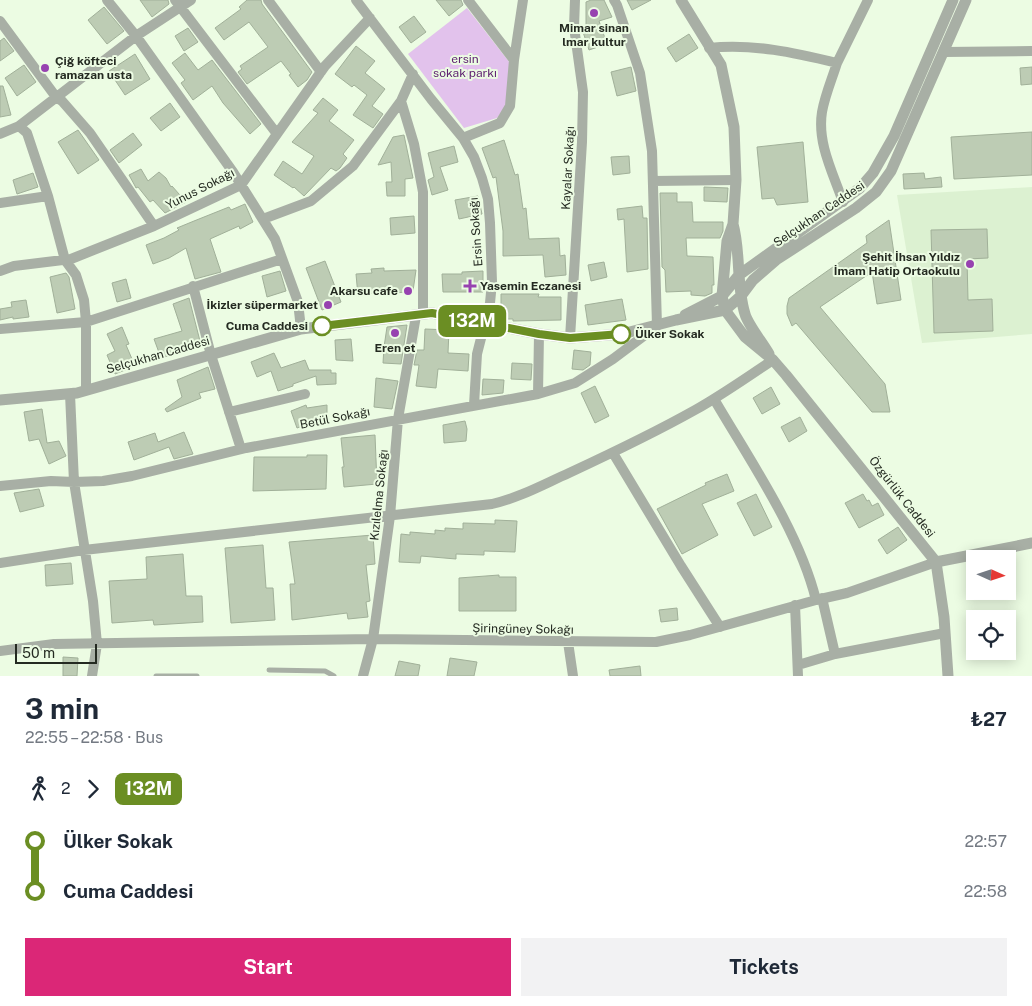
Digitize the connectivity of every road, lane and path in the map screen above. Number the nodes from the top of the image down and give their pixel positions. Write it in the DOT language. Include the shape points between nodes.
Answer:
graph roads {
  1 [pos="107,0"];
  2 [pos="191,0"];
  3 [pos="268,0"];
  4 [pos="356,0"];
  5 [pos="468,0"];
  6 [pos="523,0"];
  7 [pos="575,0"];
  8 [pos="614,0"];
  9 [pos="681,0"];
  10 [pos="868,0"];
  11 [pos="953,0"];
  12 [pos="966,0"];
  13 [pos="178,4"];
  14 [pos="370,18"];
  15 [pos="0,21"];
  16 [pos="136,36"];
  17 [pos="709,48"];
  18 [pos="1032,51"];
  19 [pos="944,52"];
  20 [pos="514,60"];
  21 [pos="837,63"];
  22 [pos="322,72"];
  23 [pos="413,74"];
  24 [pos="56,97"];
  25 [pos="402,100"];
  26 [pos="19,126"];
  27 [pos="0,134"];
  28 [pos="277,134"];
  29 [pos="463,138"];
  30 [pos="736,180"];
  31 [pos="653,182"];
  32 [pos="241,185"];
  33 [pos="48,196"];
  34 [pos="843,202"];
  35 [pos="0,203"];
  36 [pos="263,219"];
  37 [pos="733,224"];
  38 [pos="154,226"];
  39 [pos="282,259"];
  40 [pos="65,260"];
  41 [pos="0,270"];
  42 [pos="739,275"];
  43 [pos="193,286"];
  44 [pos="722,296"];
  45 [pos="741,296"];
  46 [pos="725,310"];
  47 [pos="419,315"];
  48 [pos="676,320"];
  49 [pos="86,322"];
  50 [pos="485,323"];
  51 [pos="657,326"];
  52 [pos="0,329"];
  53 [pos="301,329"];
  54 [pos="539,334"];
  55 [pos="570,338"];
  56 [pos="211,355"];
  57 [pos="772,360"];
  58 [pos="86,390"];
  59 [pos="70,394"];
  60 [pos="305,394"];
  61 [pos="538,394"];
  62 [pos="714,399"];
  63 [pos="0,400"];
  64 [pos="474,405"];
  65 [pos="229,412"];
  66 [pos="398,419"];
  67 [pos="241,449"];
  68 [pos="613,453"];
  69 [pos="74,482"];
  70 [pos="0,486"];
  71 [pos="390,516"];
  72 [pos="1032,543"];
  73 [pos="84,550"];
  74 [pos="936,562"];
  75 [pos="0,563"];
  76 [pos="819,599"];
  77 [pos="795,605"];
  78 [pos="720,627"];
  79 [pos="945,632"];
  80 [pos="374,639"];
  81 [pos="568,642"];
  82 [pos="97,644"];
  83 [pos="0,651"];
  84 [pos="835,654"];
  85 [pos="798,665"];
  86 [pos="268,670"];
  87 [pos="92,676"];
  88 [pos="156,676"];
  89 [pos="197,676"];
  90 [pos="334,676"];
  91 [pos="363,676"];
  92 [pos="573,676"];
  93 [pos="798,676"];
  94 [pos="948,676"];
  1 -- 16 [label="street"];
  2 -- 13 [label="street"];
  3 -- 22 [label="street"];
  4 -- 14 [label="street, Ersin Sokağı"];
  5 -- 20 [label="street"];
  6 -- 20 [label="street"];
  7 -- 55 [label="street, Kayalar Sokağı" via="574,27 583,92"];
  8 -- 31 [label="street" via="640,73 652,151"];
  9 -- 17 [label="street, Özgürlük Caddesi"];
  10 -- 21 [label="street"];
  11 -- 34 [label="street, Selçukhan Caddesi" via="894,136 873,173"];
  12 -- 19 [label="street, Selçukhan Caddesi"];
  13 -- 16 [label="street"];
  13 -- 28 [label="street"];
  14 -- 22 [label="street, Yunus Sokağı"];
  14 -- 23 [label="street, Ersin Sokağı"];
  15 -- 24 [label="street"];
  16 -- 24 [label="street"];
  16 -- 32 [label="street"];
  17 -- 21 [label="street" via="738,46"];
  17 -- 30 [label="street, Özgürlük Caddesi" via="721,65 734,127"];
  18 -- 19 [label="street"];
  19 -- 45 [label="street, Selçukhan Caddesi" via="890,171 876,192 776,260 753,280"];
  20 -- 29 [label="street" via="510,106 500,123"];
  21 -- 34 [label="street" via="824,105 821,131"];
  22 -- 28 [label="street, Yunus Sokağı"];
  23 -- 25 [label="street"];
  23 -- 29 [label="street, Ersin Sokağı"];
  24 -- 26 [label="street"];
  24 -- 38 [label="street" via="90,133"];
  25 -- 36 [label="street" via="353,166 311,201"];
  25 -- 47 [label="street, Kızılelma Sokağı" via="423,192"];
  26 -- 27 [label="street"];
  26 -- 33 [label="street" via="28,133"];
  28 -- 32 [label="street, Yunus Sokağı"];
  29 -- 50 [label="street, Ersin Sokağı" via="474,157 488,199 492,282"];
  30 -- 31 [label="street"];
  30 -- 37 [label="street, Özgürlük Caddesi"];
  31 -- 51 [label="street"];
  32 -- 36 [label="street"];
  32 -- 38 [label="street, Yunus Sokağı"];
  33 -- 35 [label="street"];
  33 -- 40 [label="street"];
  34 -- 42 [label="street, Selçukhan Caddesi"];
  36 -- 39 [label="street"];
  37 -- 42 [label="street, Özgürlük Caddesi" via="738,241"];
  37 -- 44 [label="street, Özgürlük Caddesi" via="727,241"];
  38 -- 40 [label="street, Yunus Sokağı"];
  39 -- 43 [label="street"];
  39 -- 53 [label="street" via="298,302"];
  40 -- 41 [label="street, Yunus Sokağı"];
  40 -- 49 [label="street" via="76,276 84,300"];
  42 -- 44 [label="street, Selçukhan Caddesi"];
  42 -- 45 [label="street, Özgürlük Caddesi"];
  43 -- 49 [label="street"];
  43 -- 56 [label="street"];
  44 -- 46 [label="street, Özgürlük Caddesi"];
  44 -- 48 [label="street, Selçukhan Caddesi"];
  45 -- 46 [label="street, Selçukhan Caddesi"];
  45 -- 57 [label="street, Özgürlük Caddesi" via="745,315"];
  46 -- 48 [label="street, Selçukhan Caddesi"];
  46 -- 57 [label="street, Özgürlük Caddesi" via="745,337"];
  47 -- 50 [label="street, Selçukhan Caddesi" via="432,313"];
  47 -- 53 [label="street, Selçukhan Caddesi"];
  47 -- 66 [label="street, Kızılelma Sokağı"];
  48 -- 51 [label="street, Selçukhan Caddesi"];
  49 -- 52 [label="street"];
  49 -- 58 [label="street"];
  50 -- 54 [label="street, Selçukhan Caddesi"];
  50 -- 64 [label="street, Ersin Sokağı" via="475,366"];
  51 -- 55 [label="street, Selçukhan Caddesi" via="622,334"];
  51 -- 61 [label="street, Betül Sokağı" via="575,382"];
  53 -- 56 [label="street, Selçukhan Caddesi"];
  54 -- 55 [label="street, Selçukhan Caddesi"];
  54 -- 61 [label="street"];
  56 -- 58 [label="street, Selçukhan Caddesi"];
  56 -- 65 [label="street"];
  57 -- 62 [label="street"];
  57 -- 74 [label="street, Özgürlük Caddesi"];
  58 -- 59 [label="street, Selçukhan Caddesi"];
  59 -- 63 [label="street, Selçukhan Caddesi"];
  59 -- 69 [label="street"];
  60 -- 65 [label="street"];
  61 -- 64 [label="street, Betül Sokağı"];
  62 -- 68 [label="street"];
  62 -- 76 [label="street" via="775,504"];
  64 -- 66 [label="street, Betül Sokağı"];
  65 -- 67 [label="street"];
  66 -- 67 [label="street, Betül Sokağı"];
  66 -- 71 [label="street, Kızılelma Sokağı"];
  67 -- 69 [label="street, Betül Sokağı" via="132,476"];
  68 -- 71 [label="street" via="511,500"];
  68 -- 78 [label="street"];
  69 -- 70 [label="street, Betül Sokağı"];
  69 -- 73 [label="street"];
  71 -- 73 [label="street"];
  71 -- 80 [label="street, Kızılelma Sokağı"];
  72 -- 74 [label="street"];
  73 -- 75 [label="street"];
  73 -- 82 [label="street"];
  74 -- 76 [label="street, Şiringüney Sokağı"];
  74 -- 79 [label="street"];
  76 -- 77 [label="street, Şiringüney Sokağı"];
  76 -- 84 [label="street"];
  77 -- 78 [label="street, Şiringüney Sokağı"];
  77 -- 85 [label="street"];
  78 -- 81 [label="street, Şiringüney Sokağı" via="656,642"];
  79 -- 84 [label="street"];
  79 -- 94 [label="street"];
  80 -- 81 [label="street, Şiringüney Sokağı"];
  80 -- 82 [label="street, Şiringüney Sokağı"];
  80 -- 91 [label="street, Kızılelma Sokağı"];
  81 -- 92 [label="street"];
  82 -- 83 [label="street, Şiringüney Sokağı" via="54,644"];
  82 -- 87 [label="street"];
  84 -- 85 [label="street"];
  85 -- 93 [label="street"];
  86 -- 90 [label="lane" via="325,670"];
  88 -- 89 [label="lane"];
}
